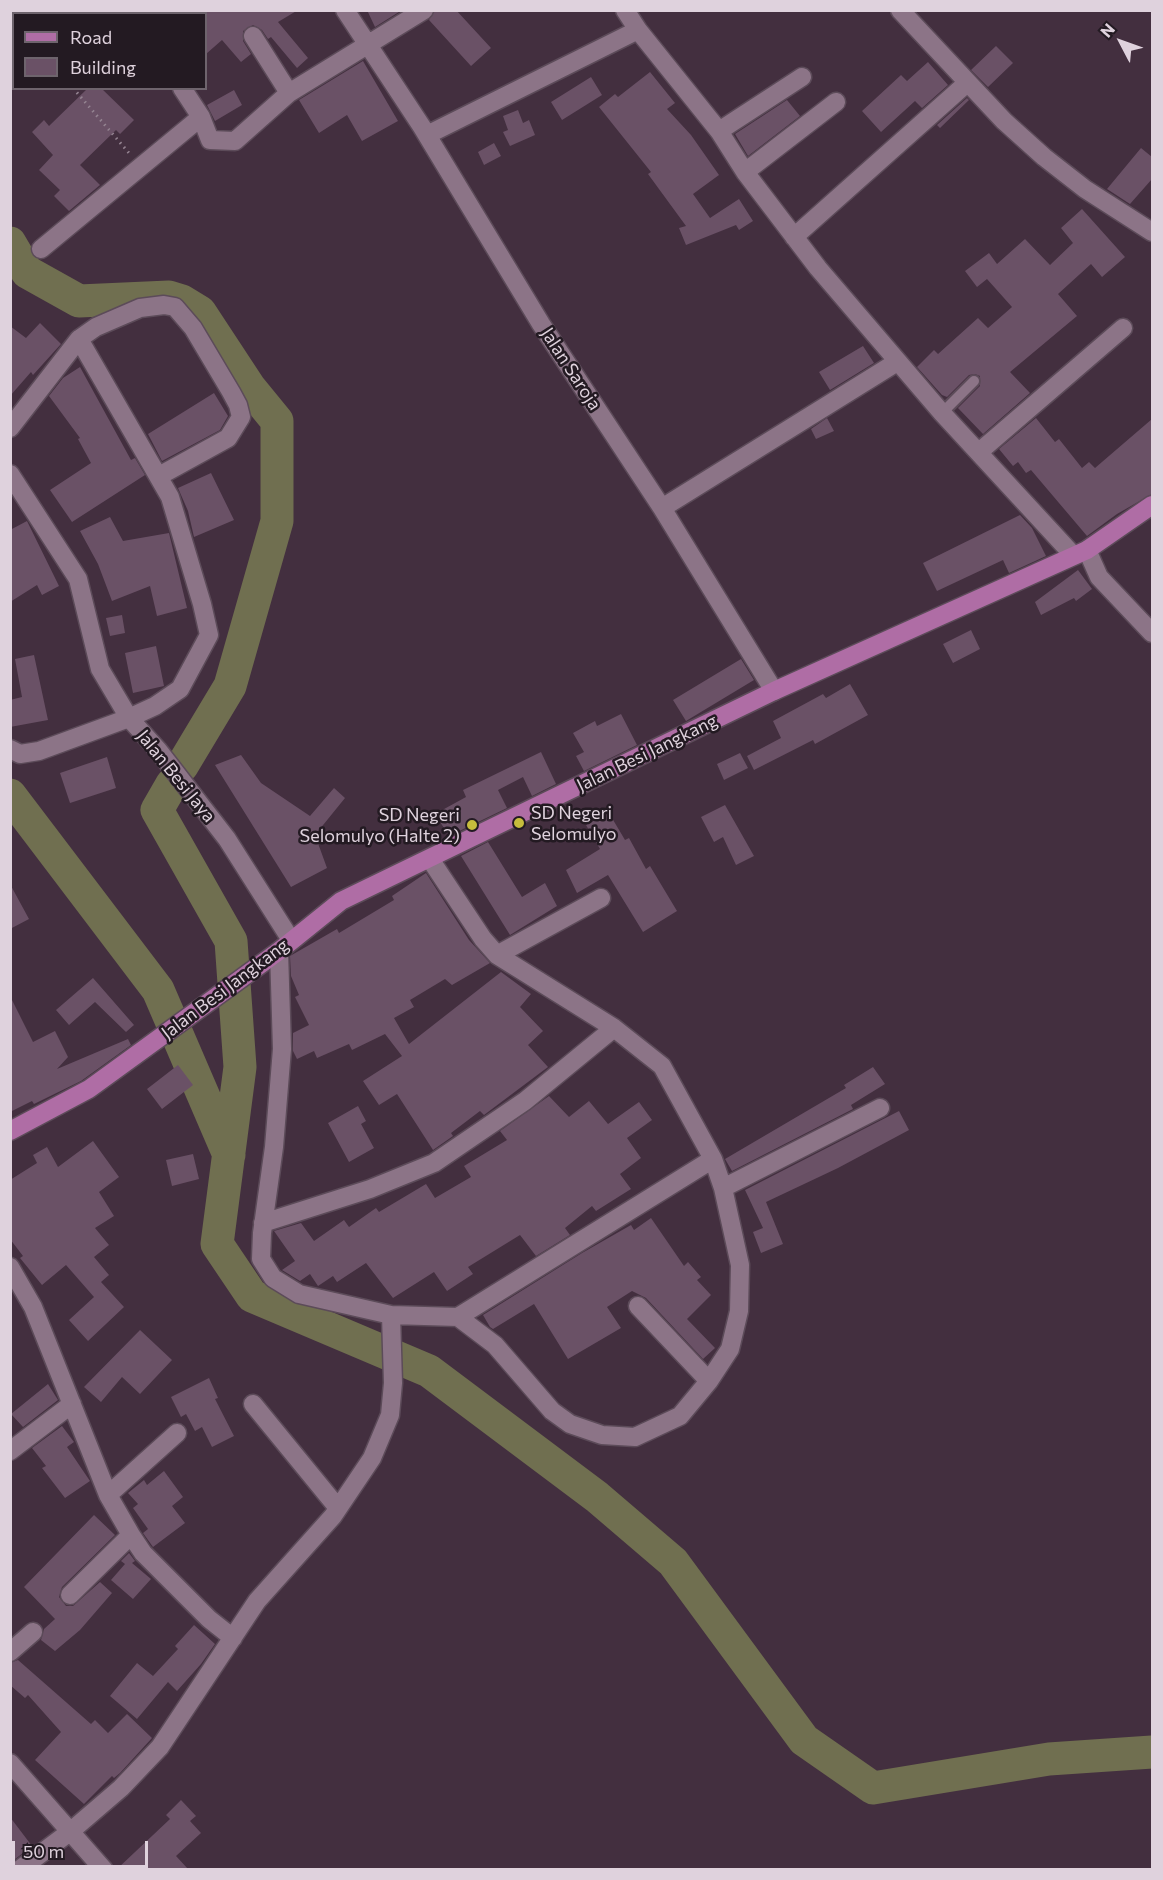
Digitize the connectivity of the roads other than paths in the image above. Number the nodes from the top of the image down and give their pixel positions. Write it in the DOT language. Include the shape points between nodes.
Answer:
graph roads {
  1 [pos="345,10"];
  2 [pos="424,10"];
  3 [pos="626,10"];
  4 [pos="900,10"];
  5 [pos="638,30"];
  6 [pos="253,36"];
  7 [pos="369,46"];
  8 [pos="802,77"];
  9 [pos="967,83"];
  10 [pos="183,90"];
  11 [pos="289,93"];
  12 [pos="836,102"];
  13 [pos="201,117"];
  14 [pos="719,131"];
  15 [pos="427,135"];
  16 [pos="745,172"];
  17 [pos="1151,229"];
  18 [pos="794,237"];
  19 [pos="41,249"];
  20 [pos="1123,328"];
  21 [pos="79,339"];
  22 [pos="897,362"];
  23 [pos="974,381"];
  24 [pos="942,413"];
  25 [pos="10,428"];
  26 [pos="979,452"];
  27 [pos="10,474"];
  28 [pos="159,476"];
  29 [pos="1152,506"];
  30 [pos="662,508"];
  31 [pos="1080,552"];
  32 [pos="1152,633"];
  33 [pos="774,691"];
  34 [pos="129,718"];
  35 [pos="10,749"];
  36 [pos="430,859"];
  37 [pos="601,898"];
  38 [pos="285,945"];
  39 [pos="498,955"];
  40 [pos="614,1028"];
  41 [pos="880,1108"];
  42 [pos="10,1131"];
  43 [pos="713,1159"];
  44 [pos="723,1188"];
  45 [pos="263,1223"];
  46 [pos="10,1267"];
  47 [pos="638,1306"];
  48 [pos="391,1315"];
  49 [pos="458,1317"];
  50 [pos="709,1381"];
  51 [pos="72,1404"];
  52 [pos="252,1404"];
  53 [pos="177,1433"];
  54 [pos="10,1451"];
  55 [pos="108,1496"];
  56 [pos="338,1508"];
  57 [pos="131,1535"];
  58 [pos="70,1596"];
  59 [pos="33,1632"];
  60 [pos="233,1638"];
  61 [pos="10,1652"];
  62 [pos="10,1763"];
  63 [pos="71,1831"];
  64 [pos="19,1869"];
  65 [pos="104,1869"];
  1 -- 7 [label="street, Jalan Saroja"];
  2 -- 7 [label="street"];
  3 -- 5 [label="street"];
  4 -- 9 [label="street"];
  5 -- 14 [label="street"];
  5 -- 15 [label="street"];
  6 -- 11 [label="street"];
  7 -- 11 [label="street"];
  7 -- 15 [label="street, Jalan Saroja"];
  8 -- 14 [label="street"];
  9 -- 17 [label="street" via="1044,157 1085,189"];
  9 -- 18 [label="street"];
  10 -- 13 [label="street"];
  11 -- 13 [label="street" via="234,141 210,140"];
  12 -- 16 [label="street"];
  13 -- 19 [label="street"];
  14 -- 16 [label="street"];
  15 -- 30 [label="street, Jalan Saroja" via="541,324"];
  16 -- 18 [label="street"];
  18 -- 22 [label="street"];
  20 -- 26 [label="street"];
  21 -- 25 [label="street"];
  21 -- 28 [label="street"];
  21 -- 28 [label="street" via="140,308 164,304 175,307 193,328 231,392 241,417 228,438"];
  22 -- 24 [label="street"];
  22 -- 30 [label="street"];
  23 -- 24 [label="lane"];
  24 -- 26 [label="street"];
  26 -- 31 [label="street"];
  27 -- 34 [label="street" via="78,579 100,669"];
  28 -- 34 [label="street" via="170,497 209,635 180,689"];
  29 -- 31 [label="main road, Jalan Besi Jangkang"];
  30 -- 33 [label="street, Jalan Saroja"];
  31 -- 32 [label="street" via="1098,577"];
  31 -- 33 [label="main road, Jalan Besi Jangkang"];
  33 -- 36 [label="main road, Jalan Besi Jangkang"];
  34 -- 35 [label="street, Jalan Besi Jaya" via="39,751 20,754"];
  34 -- 38 [label="street, Jalan Besi Jaya" via="226,839"];
  36 -- 38 [label="main road, Jalan Besi Jangkang" via="341,901"];
  36 -- 39 [label="street"];
  37 -- 39 [label="street"];
  38 -- 42 [label="main road, Jalan Besi Jangkang" via="89,1089"];
  38 -- 45 [label="street" via="282,1049"];
  39 -- 40 [label="street"];
  40 -- 43 [label="street" via="662,1066"];
  40 -- 45 [label="street" via="525,1101 434,1163 397,1180"];
  41 -- 44 [label="street"];
  43 -- 44 [label="street"];
  43 -- 49 [label="street"];
  44 -- 50 [label="street" via="740,1265 741,1288 730,1349"];
  45 -- 48 [label="street" via="261,1258 273,1278 299,1294"];
  46 -- 51 [label="street" via="33,1306"];
  47 -- 50 [label="street"];
  48 -- 49 [label="street"];
  48 -- 56 [label="street" via="390,1415 372,1458"];
  49 -- 50 [label="street" via="495,1345 552,1411 570,1424 602,1435 635,1437 648,1433 680,1416"];
  51 -- 54 [label="street"];
  51 -- 55 [label="street"];
  52 -- 56 [label="street"];
  53 -- 55 [label="street"];
  55 -- 57 [label="street"];
  56 -- 60 [label="street" via="257,1602"];
  57 -- 58 [label="street"];
  57 -- 60 [label="street" via="143,1553 192,1603"];
  59 -- 61 [label="street"];
  60 -- 63 [label="street" via="160,1747 121,1788"];
  62 -- 63 [label="street"];
  63 -- 64 [label="street"];
  63 -- 65 [label="street"];
}
